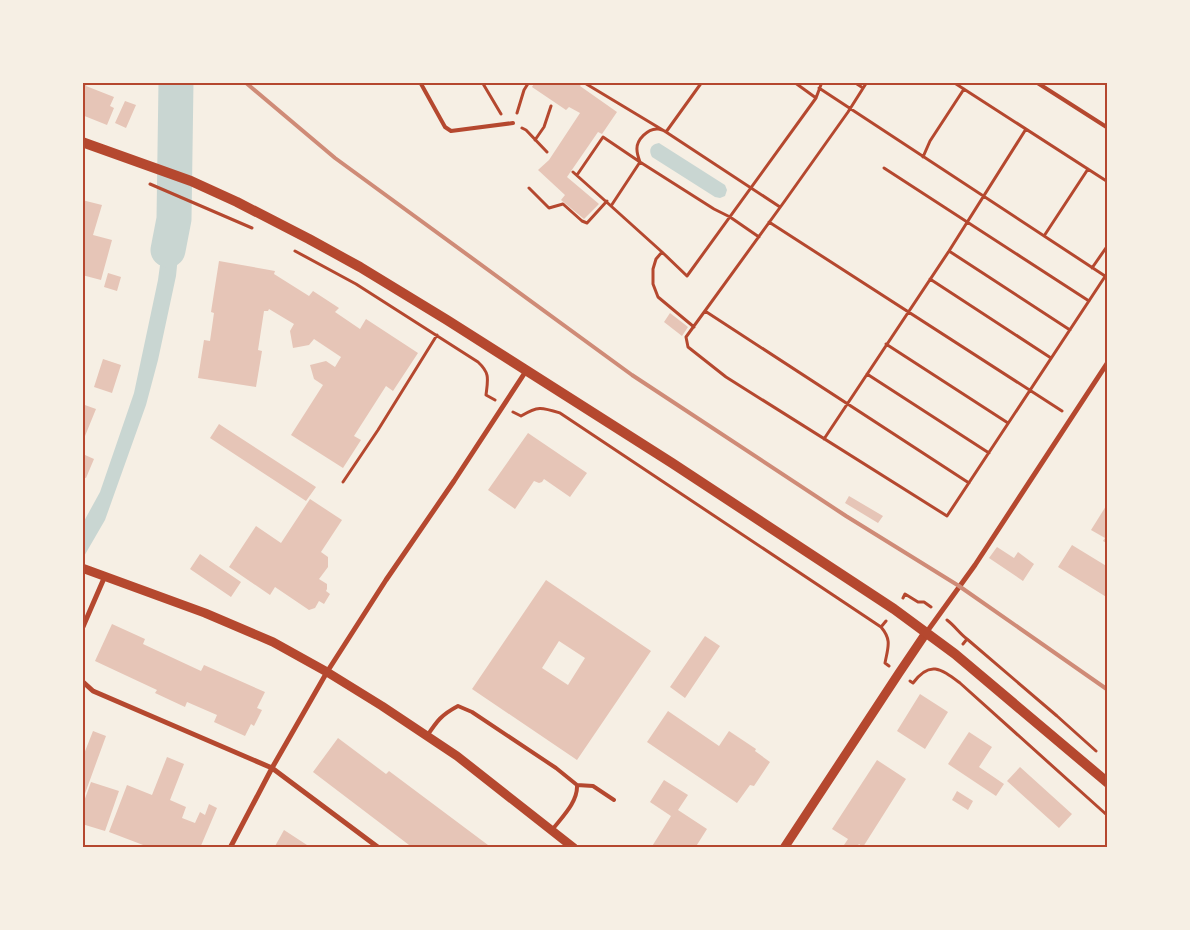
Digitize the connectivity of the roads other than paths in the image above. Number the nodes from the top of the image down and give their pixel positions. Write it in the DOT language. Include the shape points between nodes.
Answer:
graph roads {
  1 [pos="420,82"];
  2 [pos="1036,82"];
  3 [pos="513,123"];
  4 [pos="1108,128"];
  5 [pos="82,142"];
  6 [pos="1108,362"];
  7 [pos="526,371"];
  8 [pos="86,569"];
  9 [pos="105,576"];
  10 [pos="82,629"];
  11 [pos="926,633"];
  12 [pos="327,672"];
  13 [pos="82,681"];
  14 [pos="427,736"];
  15 [pos="272,768"];
  16 [pos="1108,783"];
  17 [pos="577,785"];
  18 [pos="614,800"];
  19 [pos="552,830"];
  20 [pos="230,848"];
  21 [pos="379,848"];
  22 [pos="574,848"];
  23 [pos="784,848"];
  1 -- 3 [label="lane" via="450,132"];
  2 -- 4 [label="lane"];
  5 -- 7 [label="main road" via="191,181 309,238"];
  6 -- 11 [label="street" via="975,565"];
  7 -- 11 [label="main road" via="860,586"];
  7 -- 12 [label="street"];
  8 -- 9 [label="street"];
  9 -- 10 [label="street"];
  9 -- 12 [label="street" via="205,612 273,642"];
  11 -- 16 [label="main road"];
  11 -- 23 [label="street"];
  12 -- 14 [label="street"];
  12 -- 15 [label="street"];
  13 -- 15 [label="street" via="93,692"];
  14 -- 17 [label="lane" via="446,712 458,706 472,712"];
  14 -- 19 [label="street"];
  15 -- 20 [label="street"];
  15 -- 21 [label="street"];
  17 -- 18 [label="lane" via="593,786"];
  17 -- 19 [label="lane" via="574,800"];
  19 -- 22 [label="street"];
}
